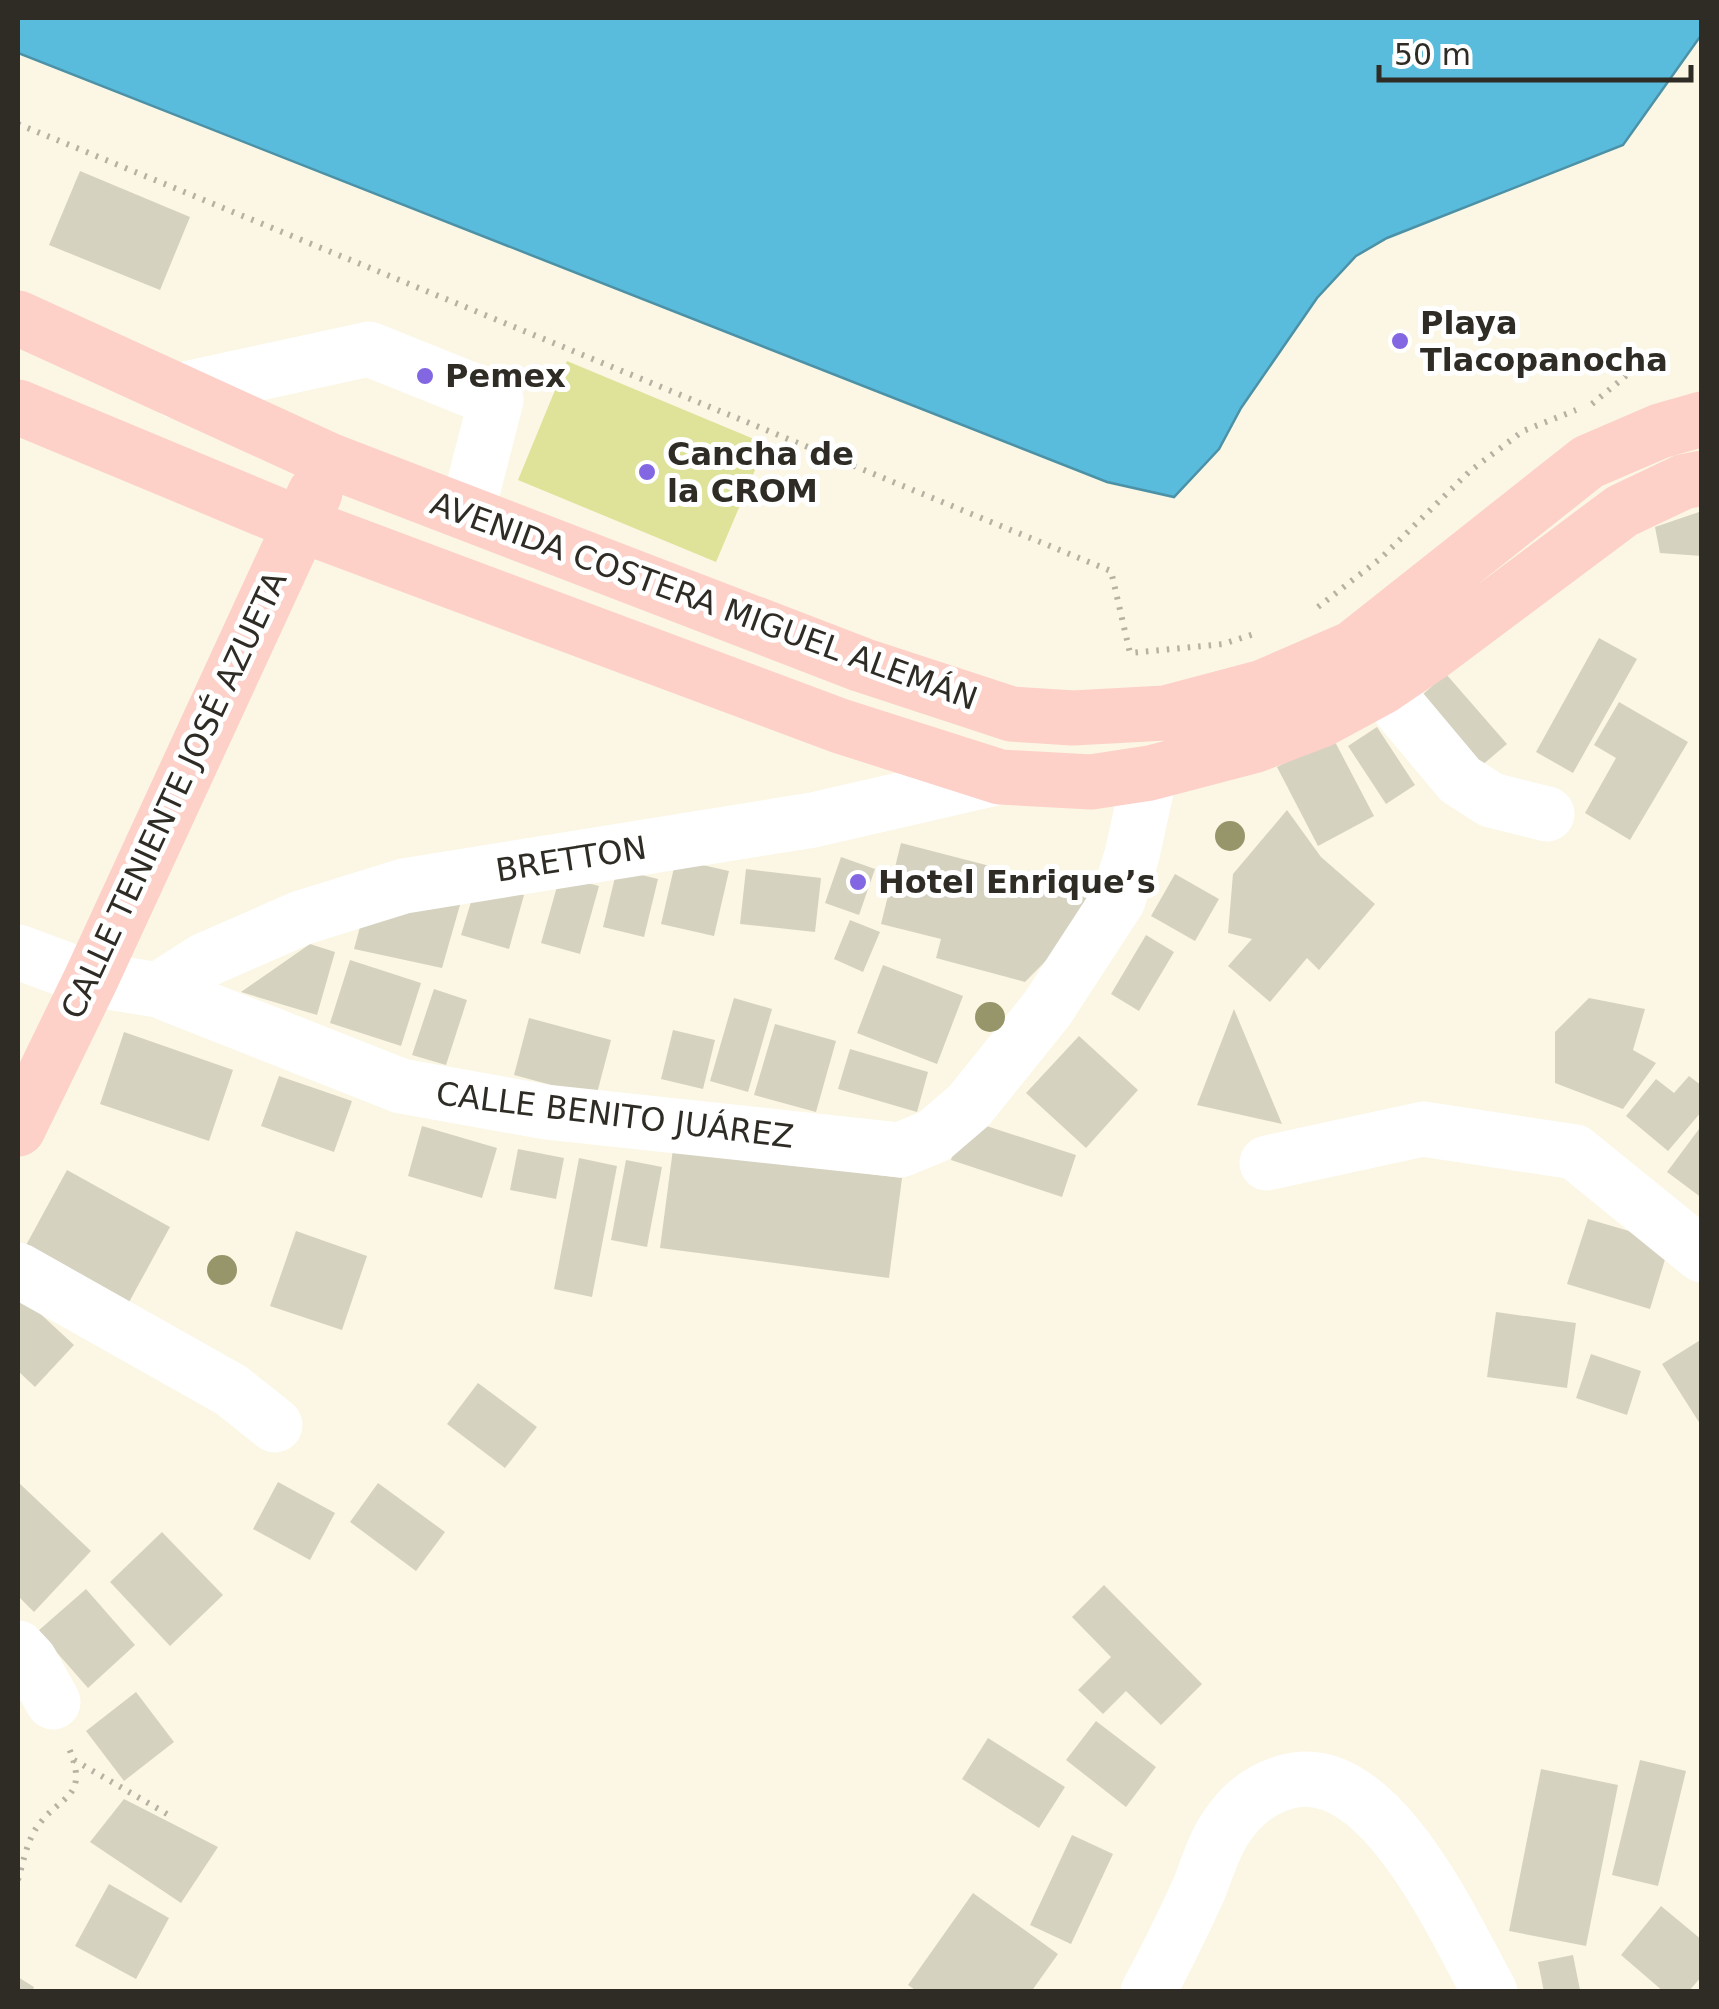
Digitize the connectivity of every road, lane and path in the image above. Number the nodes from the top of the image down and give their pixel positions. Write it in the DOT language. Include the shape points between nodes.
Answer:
graph roads {
  1 [pos="18,124"];
  2 [pos="18,318"];
  3 [pos="1634,369"];
  4 [pos="176,391"];
  5 [pos="18,408"];
  6 [pos="1702,419"];
  7 [pos="330,462"];
  8 [pos="1702,478"];
  9 [pos="467,513"];
  10 [pos="299,524"];
  11 [pos="1305,618"];
  12 [pos="1272,628"];
  13 [pos="1382,687"];
  14 [pos="1150,773"];
  15 [pos="1000,777"];
  16 [pos="1547,814"];
  17 [pos="18,952"];
  18 [pos="91,979"];
  19 [pos="158,990"];
  20 [pos="18,1129"];
  21 [pos="1266,1163"];
  22 [pos="1702,1255"];
  23 [pos="18,1270"];
  24 [pos="275,1425"];
  25 [pos="18,1648"];
  26 [pos="52,1702"];
  27 [pos="74,1760"];
  28 [pos="167,1814"];
  29 [pos="18,1880"];
  30 [pos="1148,1992"];
  31 [pos="1490,1992"];
  1 -- 12 [label="path" via="1111,572 1130,653 1222,644"];
  2 -- 4 [label="main road, AVENIDA COSTERA MIGUEL ALEMÁN"];
  3 -- 11 [label="path" via="1594,403 1522,431"];
  4 -- 7 [label="main road, AVENIDA COSTERA MIGUEL ALEMÁN"];
  4 -- 9 [label="street" via="369,349 496,400"];
  5 -- 10 [label="main road, AVENIDA COSTERA MIGUEL ALEMÁN"];
  6 -- 9 [label="main road, AVENIDA COSTERA MIGUEL ALEMÁN" via="1588,462 1354,648 1263,687 1166,713 1011,714 862,665"];
  7 -- 9 [label="main road, AVENIDA COSTERA MIGUEL ALEMÁN"];
  7 -- 10 [label="main road, CALLE TENIENTE JOSÉ AZUETA"];
  8 -- 13 [label="main road, AVENIDA COSTERA MIGUEL ALEMÁN" via="1622,512"];
  10 -- 15 [label="main road, AVENIDA COSTERA MIGUEL ALEMÁN" via="840,726"];
  10 -- 18 [label="main road, CALLE TENIENTE JOSÉ AZUETA"];
  13 -- 14 [label="main road, AVENIDA COSTERA MIGUEL ALEMÁN" via="1322,720 1253,746"];
  13 -- 16 [label="street" via="1460,780 1491,800"];
  14 -- 15 [label="main road, AVENIDA COSTERA MIGUEL ALEMÁN" via="1090,782"];
  14 -- 19 [label="street, CALLE BENITO JUÁREZ" via="1118,900 1047,1009 969,1106 934,1136 900,1150 546,1112 401,1086"];
  15 -- 19 [label="street, BRETTON" via="814,820 404,886 301,918 203,961"];
  17 -- 18 [label="street, CALLE BENITO JUÁREZ"];
  18 -- 19 [label="street, CALLE BENITO JUÁREZ"];
  18 -- 20 [label="main road, CALLE TENIENTE JOSÉ AZUETA"];
  21 -- 22 [label="street" via="1423,1129 1575,1152"];
  23 -- 24 [label="street" via="231,1390"];
  25 -- 26 [label="street"];
  26 -- 27 [label="path"];
  27 -- 28 [label="path"];
  27 -- 29 [label="path" via="73,1790 34,1830"];
  30 -- 31 [label="street" via="1225,1828 1270,1787 1318,1778 1384,1820 1420,1866"];
}
